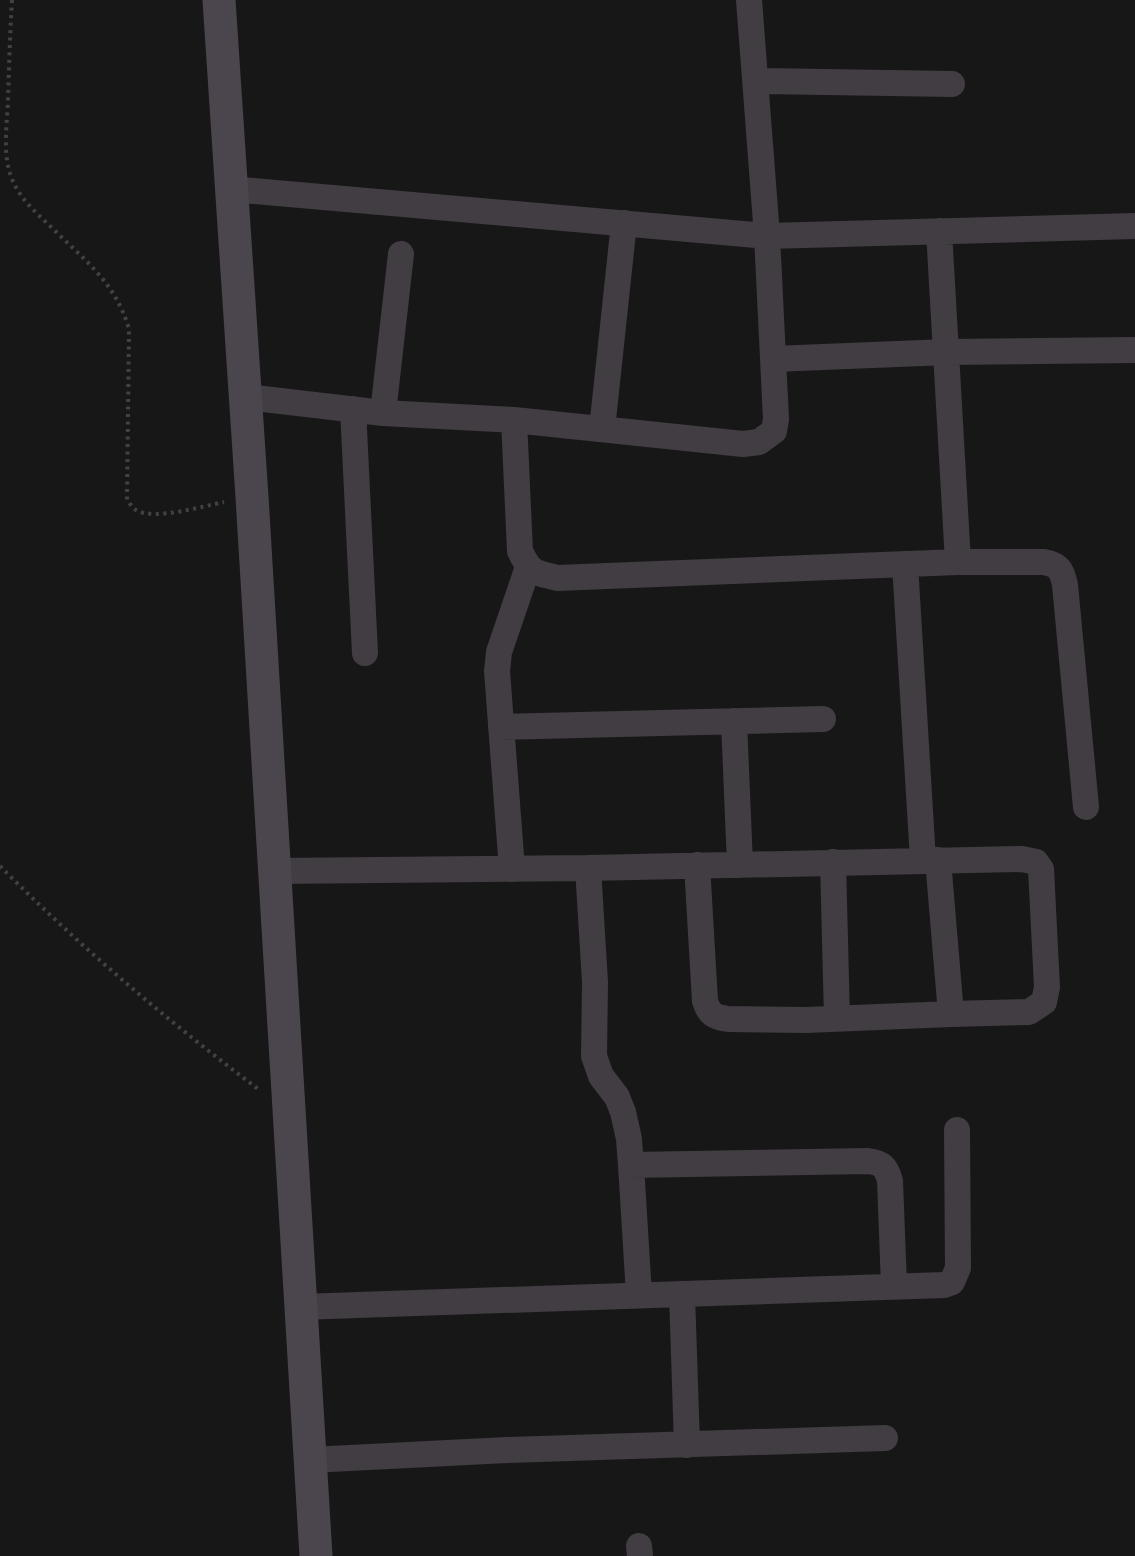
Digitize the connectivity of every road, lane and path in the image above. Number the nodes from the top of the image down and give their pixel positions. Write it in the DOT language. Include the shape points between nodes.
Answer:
graph roads {
  1 [pos="12,0"];
  2 [pos="219,0"];
  3 [pos="749,0"];
  4 [pos="757,81"];
  5 [pos="952,84"];
  6 [pos="231,189"];
  7 [pos="624,223"];
  8 [pos="1135,226"];
  9 [pos="939,231"];
  10 [pos="767,236"];
  11 [pos="401,254"];
  12 [pos="1135,350"];
  13 [pos="947,352"];
  14 [pos="773,359"];
  15 [pos="246,397"];
  16 [pos="353,409"];
  17 [pos="383,413"];
  18 [pos="514,420"];
  19 [pos="602,429"];
  20 [pos="252,497"];
  21 [pos="958,562"];
  22 [pos="905,564"];
  23 [pos="528,567"];
  24 [pos="365,653"];
  25 [pos="823,719"];
  26 [pos="734,721"];
  27 [pos="501,727"];
  28 [pos="1086,807"];
  29 [pos="931,860"];
  30 [pos="832,862"];
  31 [pos="741,865"];
  32 [pos="0,866"];
  33 [pos="698,866"];
  34 [pos="588,868"];
  35 [pos="512,869"];
  36 [pos="275,870"];
  37 [pos="951,1014"];
  38 [pos="837,1018"];
  39 [pos="289,1111"];
  40 [pos="957,1130"];
  41 [pos="631,1165"];
  42 [pos="894,1286"];
  43 [pos="682,1294"];
  44 [pos="639,1296"];
  45 [pos="300,1307"];
  46 [pos="885,1438"];
  47 [pos="687,1445"];
  48 [pos="310,1460"];
  49 [pos="316,1556"];
  1 -- 20 [label="path" via="6,150 12,178 38,215 114,292 129,329 127,500 134,510 145,514"];
  2 -- 6 [label="street"];
  3 -- 4 [label="street"];
  4 -- 5 [label="street"];
  4 -- 10 [label="street"];
  6 -- 7 [label="street"];
  6 -- 15 [label="street"];
  7 -- 10 [label="street"];
  7 -- 19 [label="street"];
  8 -- 9 [label="street"];
  9 -- 10 [label="street"];
  9 -- 13 [label="street"];
  10 -- 14 [label="street"];
  11 -- 17 [label="street"];
  12 -- 13 [label="street"];
  13 -- 14 [label="street"];
  13 -- 21 [label="street"];
  14 -- 19 [label="street" via="774,431 759,442 743,444"];
  15 -- 16 [label="street"];
  15 -- 20 [label="street"];
  16 -- 17 [label="street"];
  16 -- 24 [label="street"];
  17 -- 18 [label="street"];
  18 -- 19 [label="street"];
  18 -- 23 [label="street" via="520,551"];
  20 -- 36 [label="street"];
  21 -- 22 [label="street"];
  21 -- 28 [label="street" via="1044,562 1055,564 1062,571"];
  22 -- 23 [label="street" via="557,578"];
  22 -- 29 [label="street"];
  23 -- 27 [label="street" via="499,652"];
  25 -- 26 [label="street"];
  26 -- 27 [label="street"];
  26 -- 31 [label="street"];
  27 -- 35 [label="street"];
  29 -- 30 [label="street"];
  29 -- 37 [label="street"];
  29 -- 37 [label="street" via="1028,859 1041,869 1047,987 1044,1002 1029,1012"];
  30 -- 31 [label="street"];
  30 -- 38 [label="street"];
  31 -- 33 [label="street"];
  32 -- 39 [label="path" via="188,1036"];
  33 -- 34 [label="street"];
  33 -- 38 [label="street" via="708,1011 728,1019"];
  34 -- 35 [label="street"];
  34 -- 41 [label="street" via="595,982 594,1056 623,1112"];
  35 -- 36 [label="street"];
  36 -- 39 [label="street"];
  37 -- 38 [label="street"];
  39 -- 45 [label="street"];
  40 -- 42 [label="street" via="956,1276 944,1285"];
  41 -- 42 [label="street" via="880,1162 890,1181"];
  41 -- 44 [label="street"];
  42 -- 43 [label="street"];
  43 -- 44 [label="street"];
  43 -- 47 [label="street"];
  44 -- 45 [label="street"];
  45 -- 48 [label="street"];
  46 -- 47 [label="street"];
  47 -- 48 [label="street"];
  48 -- 49 [label="street"];
}
